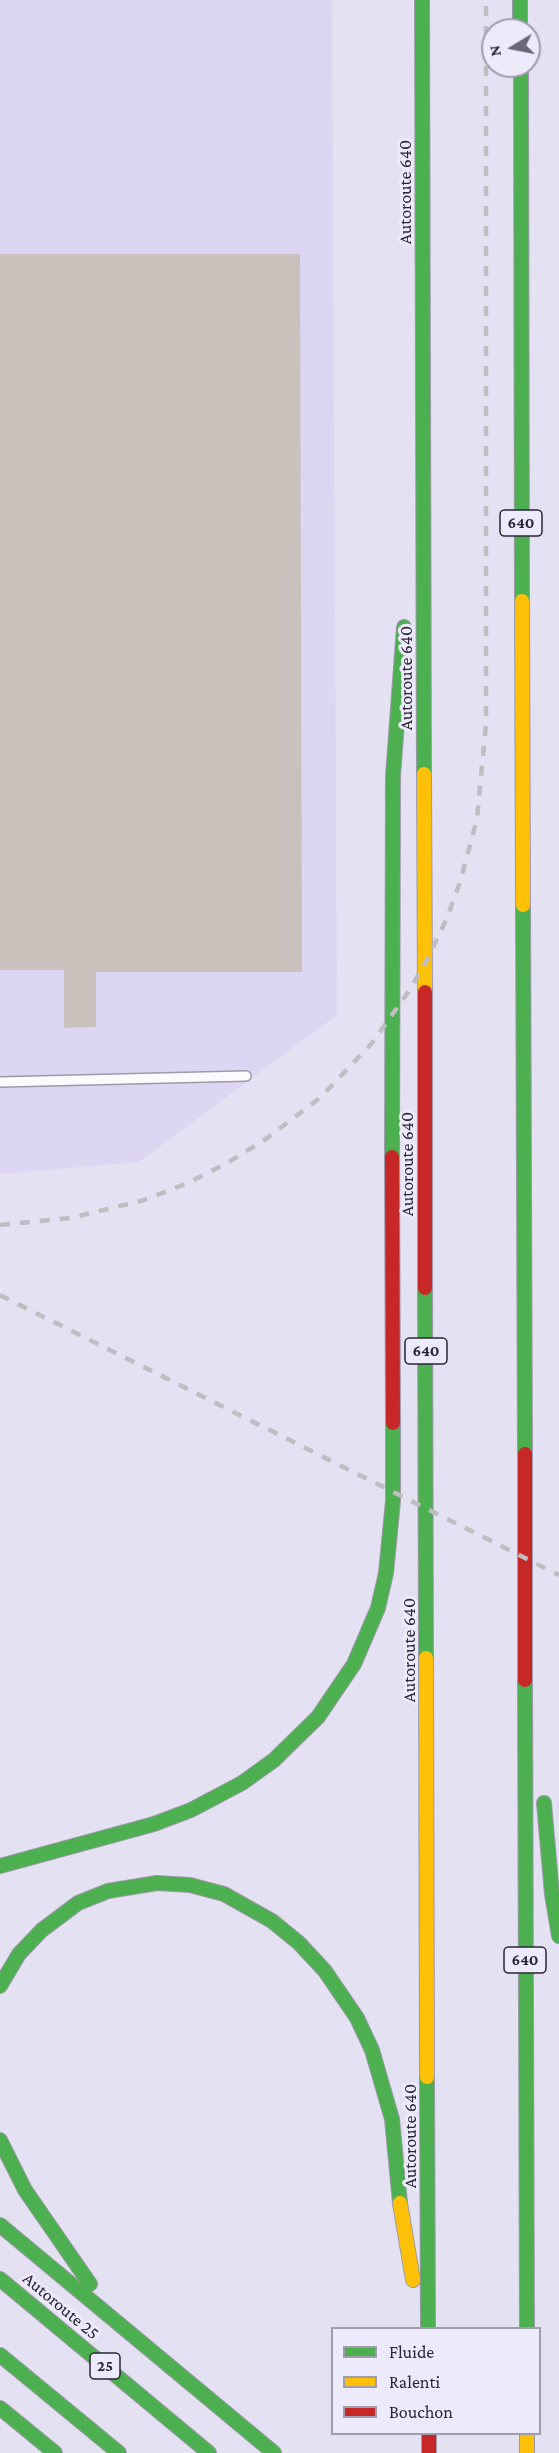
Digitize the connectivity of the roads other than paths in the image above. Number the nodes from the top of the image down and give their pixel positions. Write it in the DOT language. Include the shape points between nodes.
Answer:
graph roads {
  1 [pos="422,0"];
  2 [pos="520,0"];
  3 [pos="520,18"];
  4 [pos="520,78"];
  5 [pos="423,374"];
  6 [pos="410,551"];
  7 [pos="405,610"];
  8 [pos="246,1076"];
  9 [pos="0,1082"];
  10 [pos="524,1592"];
  11 [pos="539,1755"];
  12 [pos="543,1790"];
  13 [pos="0,1866"];
  14 [pos="559,1936"];
  15 [pos="0,1986"];
  16 [pos="0,2139"];
  17 [pos="0,2225"];
  18 [pos="0,2279"];
  19 [pos="114,2318"];
  20 [pos="423,2327"];
  21 [pos="428,2327"];
  22 [pos="527,2327"];
  23 [pos="0,2355"];
  24 [pos="0,2408"];
  25 [pos="429,2435"];
  26 [pos="527,2435"];
  27 [pos="55,2453"];
  28 [pos="119,2453"];
  29 [pos="209,2453"];
  30 [pos="274,2453"];
  31 [pos="429,2453"];
  32 [pos="527,2453"];
  1 -- 5 [label="highway, Autoroute 640 / 640"];
  2 -- 3 [label="highway"];
  4 -- 10 [label="highway, 640"];
  5 -- 6 [label="highway"];
  5 -- 21 [label="highway, Autoroute 640 / 640"];
  7 -- 13 [label="highway" via="392,836 393,1501 390,1551 378,1608 354,1664 331,1701 291,1745 242,1783 154,1824"];
  8 -- 9 [label="lane"];
  10 -- 11 [label="highway"];
  10 -- 22 [label="highway, 640"];
  12 -- 14 [label="highway"];
  15 -- 20 [label="highway" via="19,1954 47,1925 78,1903 123,1887 157,1883 207,1889 241,1902 286,1931 314,1958 348,2003 381,2073 393,2131 401,2217"];
  16 -- 19 [label="highway" via="25,2190"];
  17 -- 19 [label="highway"];
  18 -- 29 [label="highway, Autoroute 25 / 25"];
  19 -- 30 [label="highway"];
  23 -- 28 [label="highway"];
  24 -- 27 [label="highway"];
  25 -- 31 [label="highway"];
  26 -- 32 [label="highway"];
}
